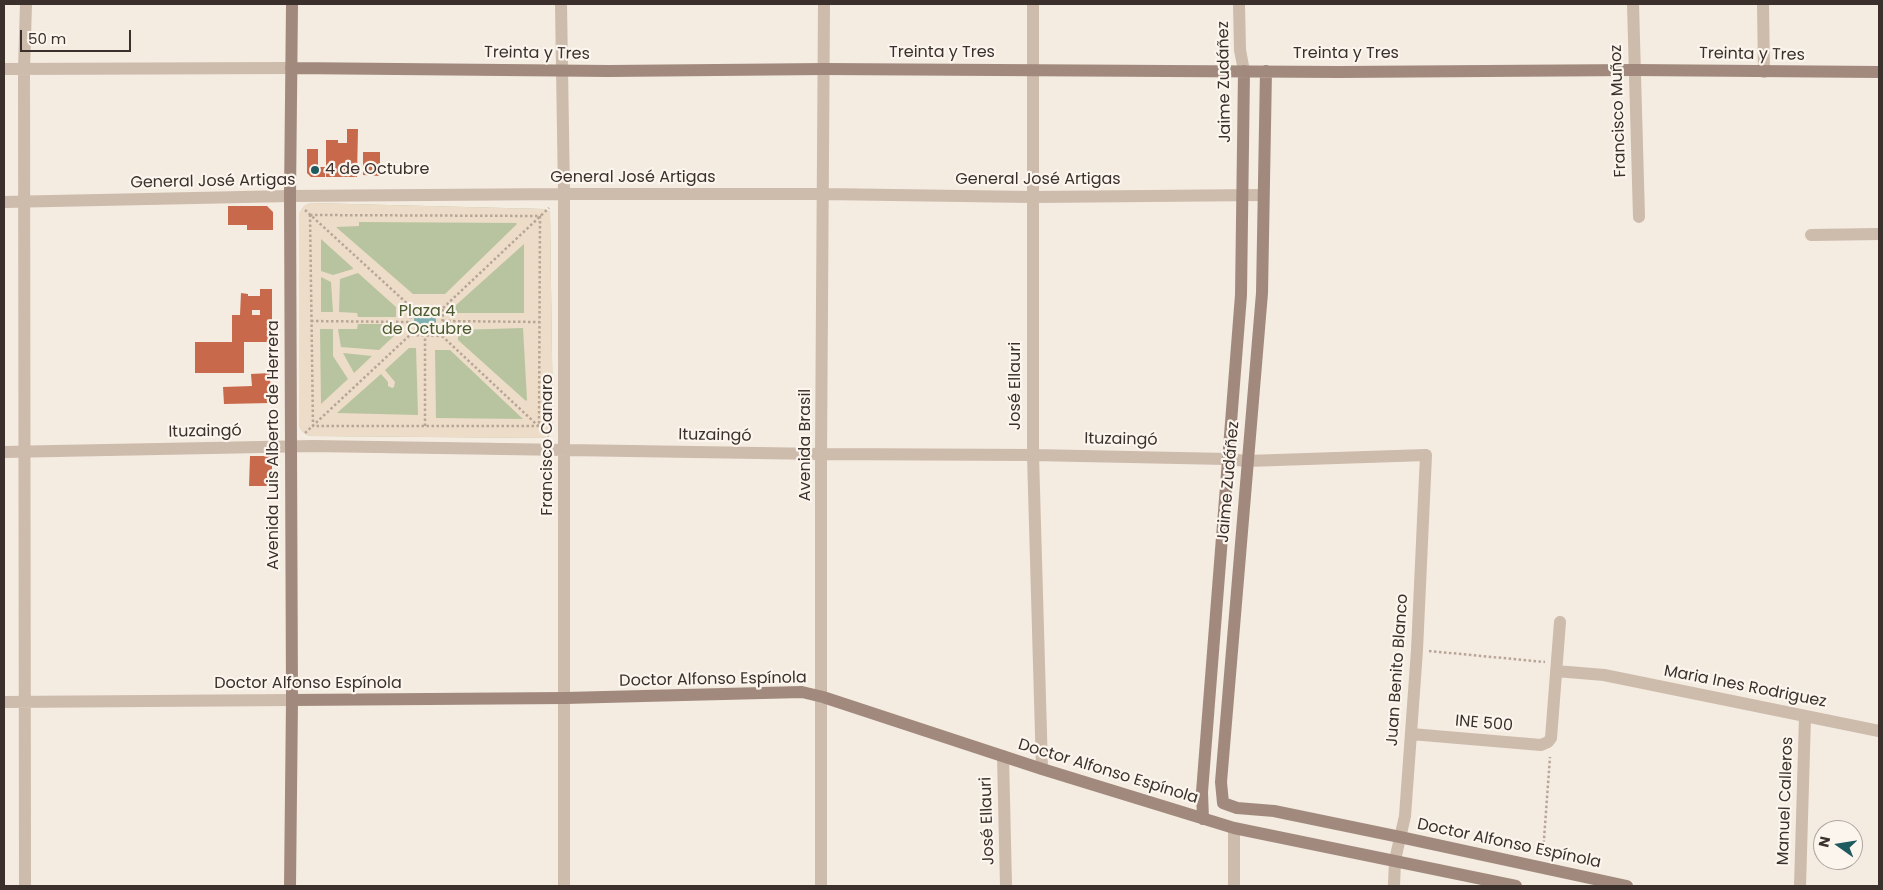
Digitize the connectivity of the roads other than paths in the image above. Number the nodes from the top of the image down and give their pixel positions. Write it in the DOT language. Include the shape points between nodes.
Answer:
graph roads {
  1 [pos="26,4"];
  2 [pos="292,4"];
  3 [pos="561,4"];
  4 [pos="824,4"];
  5 [pos="1033,4"];
  6 [pos="1239,4"];
  7 [pos="1633,4"];
  8 [pos="1763,4"];
  9 [pos="291,68"];
  10 [pos="824,69"];
  11 [pos="1034,69"];
  12 [pos="4,70"];
  13 [pos="24,70"];
  14 [pos="562,70"];
  15 [pos="1634,70"];
  16 [pos="1244,71"];
  17 [pos="1266,71"];
  18 [pos="1764,72"];
  19 [pos="1879,72"];
  20 [pos="564,194"];
  21 [pos="824,194"];
  22 [pos="1242,195"];
  23 [pos="1262,195"];
  24 [pos="290,196"];
  25 [pos="1032,197"];
  26 [pos="4,202"];
  27 [pos="24,202"];
  28 [pos="1639,218"];
  29 [pos="1879,234"];
  30 [pos="1811,235"];
  31 [pos="291,446"];
  32 [pos="564,450"];
  33 [pos="4,452"];
  34 [pos="24,452"];
  35 [pos="821,454"];
  36 [pos="1033,454"];
  37 [pos="1426,455"];
  38 [pos="1227,459"];
  39 [pos="1247,461"];
  40 [pos="1560,622"];
  41 [pos="1557,667"];
  42 [pos="823,696"];
  43 [pos="565,698"];
  44 [pos="292,700"];
  45 [pos="4,702"];
  46 [pos="25,702"];
  47 [pos="1805,717"];
  48 [pos="1879,731"];
  49 [pos="1411,734"];
  50 [pos="1003,756"];
  51 [pos="1042,769"];
  52 [pos="1223,803"];
  53 [pos="1237,808"];
  54 [pos="1203,818"];
  55 [pos="1234,828"];
  56 [pos="1400,837"];
  57 [pos="1395,860"];
  58 [pos="25,886"];
  59 [pos="290,886"];
  60 [pos="564,886"];
  61 [pos="821,886"];
  62 [pos="1006,886"];
  63 [pos="1234,886"];
  64 [pos="1394,886"];
  65 [pos="1516,886"];
  66 [pos="1627,886"];
  67 [pos="1800,886"];
  1 -- 13 [label="street"];
  2 -- 9 [label="street, Avenida Luis Alberto de Herrera"];
  3 -- 14 [label="street, Francisco Canaro"];
  4 -- 10 [label="street, Avenida Brasil"];
  5 -- 11 [label="street, José Ellauri"];
  6 -- 16 [label="street, Jaime Zudáñez"];
  7 -- 15 [label="street, Francisco Muñoz"];
  8 -- 18 [label="street"];
  9 -- 13 [label="street, Treinta y Tres"];
  9 -- 14 [label="street, Treinta y Tres"];
  9 -- 24 [label="street, Avenida Luis Alberto de Herrera"];
  10 -- 11 [label="street, Treinta y Tres"];
  10 -- 14 [label="street, Treinta y Tres"];
  10 -- 21 [label="street, Avenida Brasil"];
  11 -- 16 [label="street, Treinta y Tres"];
  11 -- 25 [label="street, José Ellauri"];
  12 -- 13 [label="street, Treinta y Tres"];
  13 -- 27 [label="street"];
  14 -- 20 [label="street, Francisco Canaro"];
  15 -- 17 [label="street, Treinta y Tres"];
  15 -- 18 [label="street, Treinta y Tres"];
  15 -- 28 [label="street, Francisco Muñoz"];
  16 -- 17 [label="street, Treinta y Tres"];
  16 -- 22 [label="street, Jaime Zudáñez"];
  17 -- 23 [label="street, Jaime Zudáñez"];
  18 -- 19 [label="street, Treinta y Tres"];
  20 -- 21 [label="street, General José Artigas"];
  20 -- 24 [label="street, General José Artigas"];
  20 -- 32 [label="street, Francisco Canaro"];
  21 -- 25 [label="street, General José Artigas"];
  21 -- 35 [label="street, Avenida Brasil"];
  22 -- 23 [label="street, General José Artigas"];
  22 -- 25 [label="street, General José Artigas"];
  22 -- 38 [label="street, Jaime Zudáñez" via="1241,295"];
  23 -- 39 [label="street, Jaime Zudáñez" via="1262,293"];
  24 -- 27 [label="street, General José Artigas"];
  24 -- 31 [label="street, Avenida Luis Alberto de Herrera"];
  25 -- 36 [label="street, José Ellauri"];
  26 -- 27 [label="street, General José Artigas"];
  27 -- 34 [label="street"];
  29 -- 30 [label="street"];
  31 -- 32 [label="street, Ituzaingó"];
  31 -- 34 [label="street, Ituzaingó"];
  31 -- 44 [label="street, Avenida Luis Alberto de Herrera"];
  32 -- 35 [label="street, Ituzaingó"];
  32 -- 43 [label="street, Francisco Canaro"];
  33 -- 34 [label="street, Ituzaingó"];
  34 -- 46 [label="street"];
  35 -- 36 [label="street, Ituzaingó"];
  35 -- 42 [label="street, Avenida Brasil"];
  36 -- 38 [label="street, Ituzaingó"];
  36 -- 51 [label="street, José Ellauri"];
  37 -- 39 [label="street, Ituzaingó"];
  37 -- 49 [label="street, Juan Benito Blanco"];
  38 -- 39 [label="street, Ituzaingó"];
  38 -- 54 [label="street, Jaime Zudáñez"];
  39 -- 52 [label="street, Jaime Zudáñez" via="1221,782"];
  40 -- 41 [label="street"];
  41 -- 47 [label="street, Maria Ines Rodriguez"];
  41 -- 49 [label="street, INE 500" via="1551,738 1548,742 1541,745"];
  42 -- 43 [label="street, Doctor Alfonso Espínola" via="802,692"];
  42 -- 50 [label="street, Doctor Alfonso Espínola"];
  42 -- 61 [label="street, Avenida Brasil"];
  43 -- 44 [label="street, Doctor Alfonso Espínola"];
  43 -- 60 [label="street, Francisco Canaro"];
  44 -- 46 [label="street, Doctor Alfonso Espínola"];
  44 -- 59 [label="street, Avenida Luis Alberto de Herrera"];
  45 -- 46 [label="street, Doctor Alfonso Espínola"];
  46 -- 58 [label="street"];
  47 -- 48 [label="street, Maria Ines Rodriguez"];
  47 -- 67 [label="street, Manuel Calleros"];
  49 -- 56 [label="street, Juan Benito Blanco" via="1405,816"];
  50 -- 51 [label="street, Doctor Alfonso Espínola"];
  50 -- 62 [label="street, José Ellauri"];
  51 -- 54 [label="street, Doctor Alfonso Espínola"];
  52 -- 53 [label="street"];
  52 -- 54 [label="street"];
  53 -- 55 [label="street"];
  53 -- 56 [label="street, Doctor Alfonso Espínola" via="1274,811"];
  54 -- 55 [label="street, Doctor Alfonso Espínola"];
  55 -- 57 [label="street, Doctor Alfonso Espínola"];
  55 -- 63 [label="street"];
  56 -- 57 [label="street, Juan Benito Blanco"];
  56 -- 66 [label="street, Doctor Alfonso Espínola"];
  57 -- 64 [label="street, Juan Benito Blanco"];
  57 -- 65 [label="street, Doctor Alfonso Espínola"];
}
